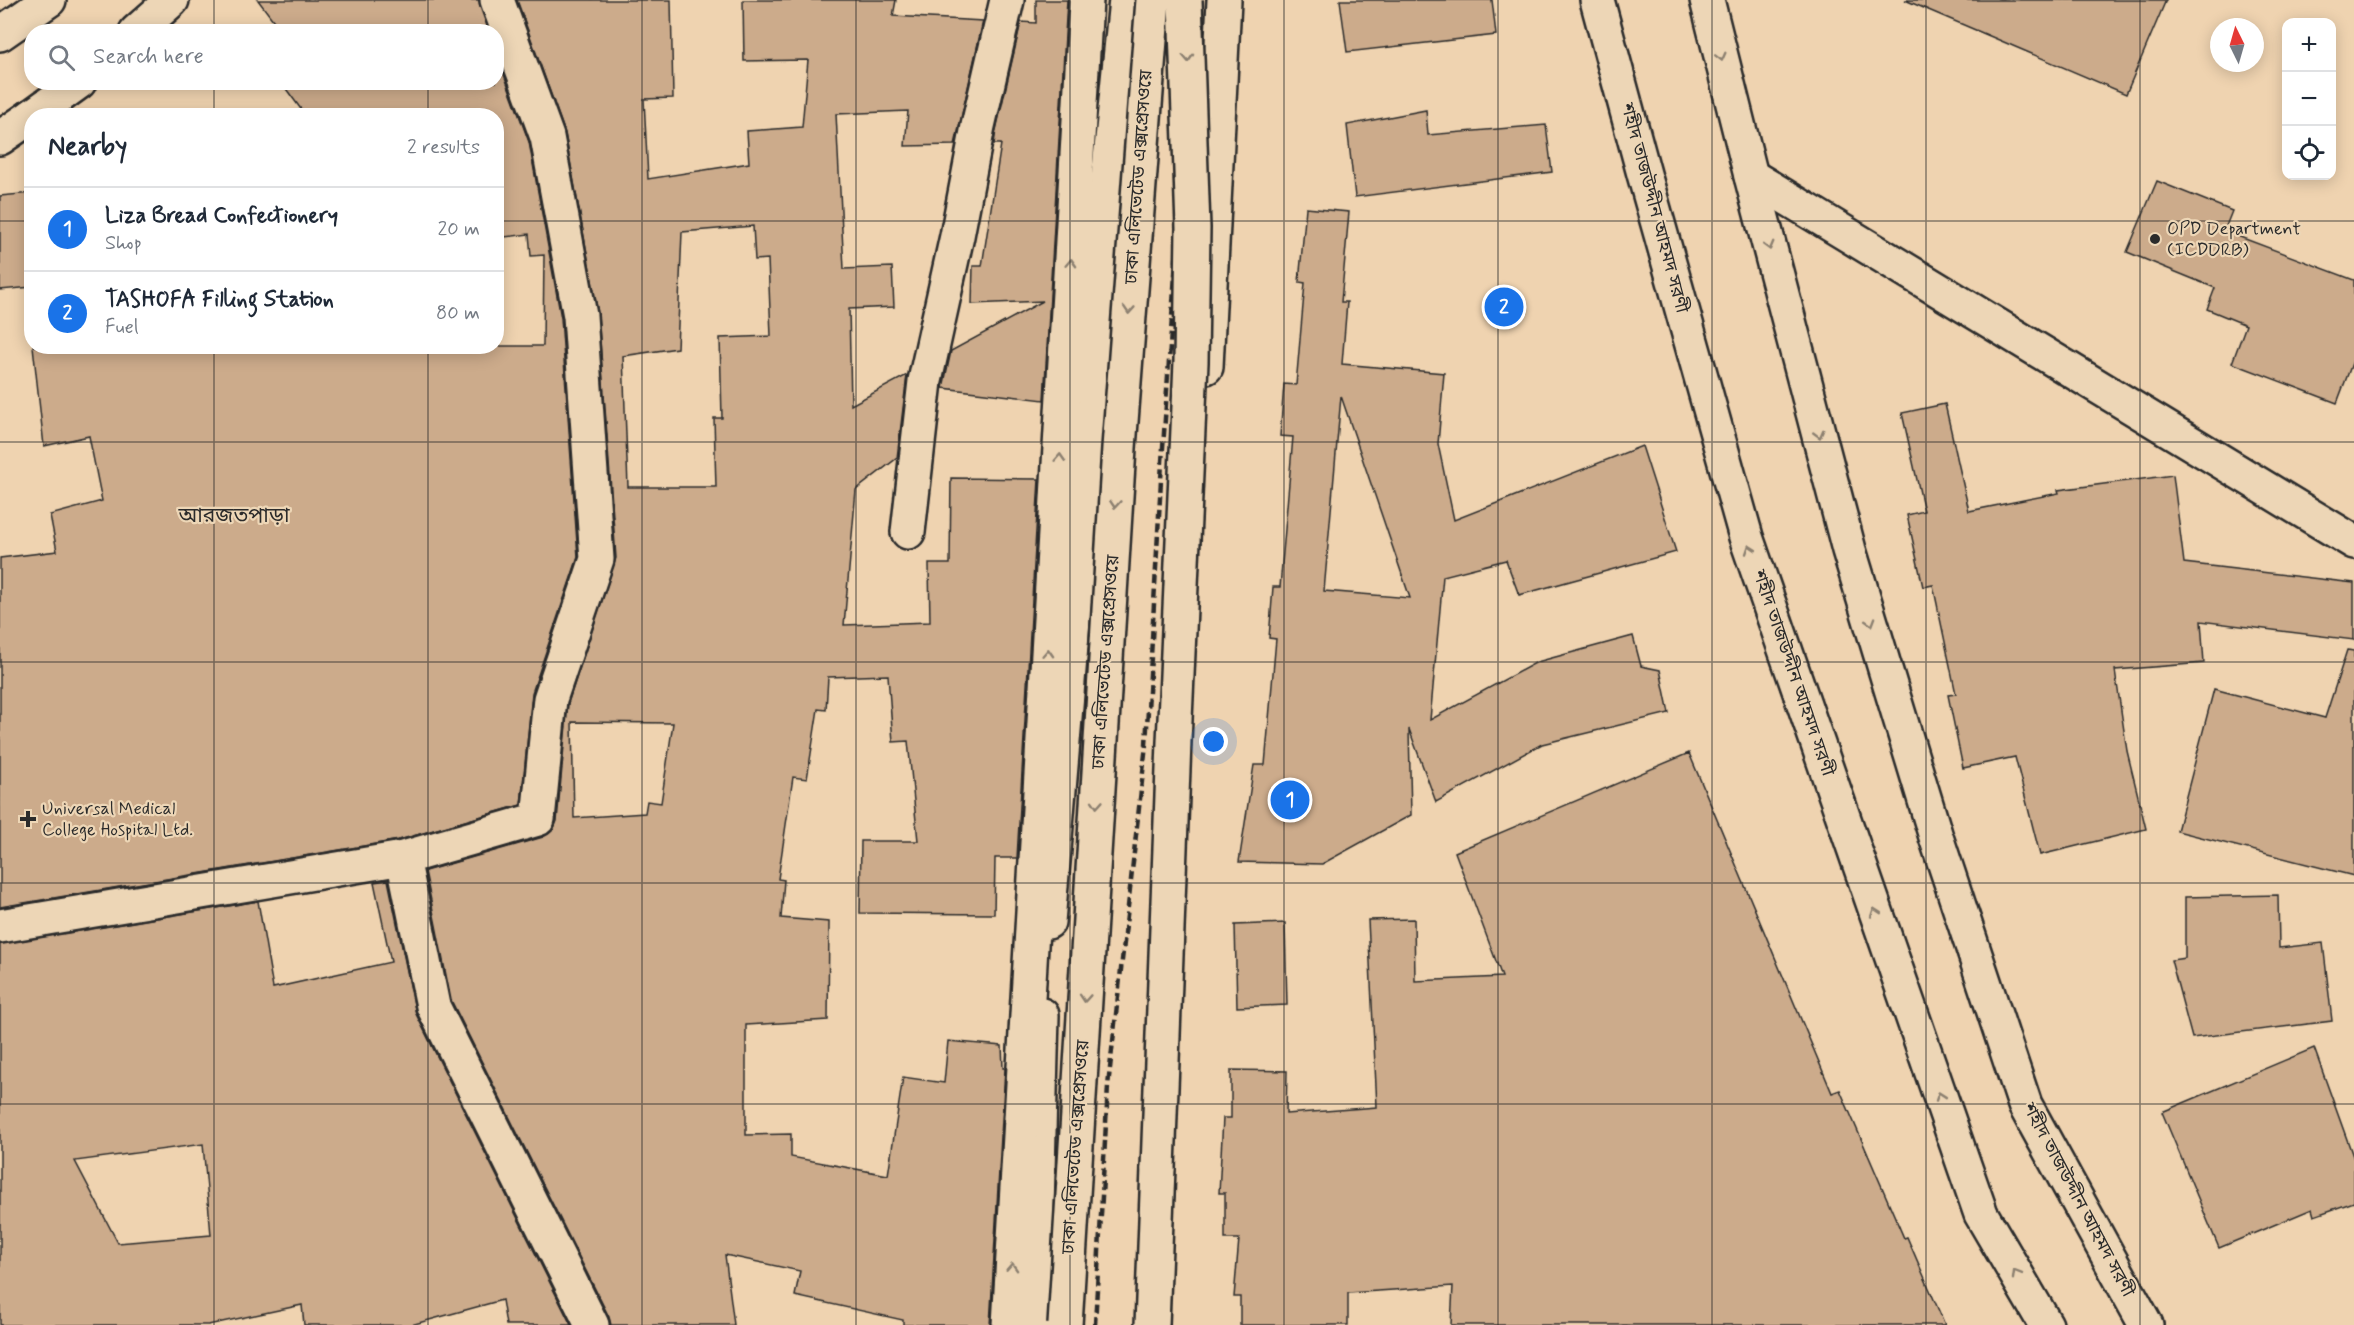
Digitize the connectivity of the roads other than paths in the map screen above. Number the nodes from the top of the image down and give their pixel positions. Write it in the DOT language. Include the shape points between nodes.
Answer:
graph roads {
  1 [pos="49,0"];
  2 [pos="172,0"];
  3 [pos="497,0"];
  4 [pos="1007,0"];
  5 [pos="1086,0"];
  6 [pos="1126,0"];
  7 [pos="1153,0"];
  8 [pos="1185,0"];
  9 [pos="1224,0"];
  10 [pos="1597,0"];
  11 [pos="1707,0"];
  12 [pos="145,24"];
  13 [pos="0,34"];
  14 [pos="68,90"];
  15 [pos="43,108"];
  16 [pos="24,122"];
  17 [pos="0,138"];
  18 [pos="1751,176"];
  19 [pos="908,532"];
  20 [pos="2354,542"];
  21 [pos="403,858"];
  22 [pos="0,926"];
  23 [pos="2036,1323"];
  24 [pos="592,1325"];
  25 [pos="1009,1325"];
  26 [pos="1035,1325"];
  27 [pos="1065,1325"];
  28 [pos="1152,1325"];
  29 [pos="1160,1325"];
  30 [pos="2146,1325"];
  1 -- 13 [label="main road"];
  2 -- 12 [label="main road"];
  3 -- 21 [label="main road" via="547,137 580,316 597,559 550,699 538,819"];
  4 -- 19 [label="main road" via="925,381"];
  25 -- 5 [label="main road, one-way"];
  6 -- 26 [label="main road" via="1104,210 1043,987"];
  7 -- 27 [label="main road, ঢাকা এলিভেটেড এক্সপ্রেসওয়ে, one-way, bridge" via="1119,448"];
  8 -- 28 [label="main road, one-way, bridge" via="1194,228 1191,362"];
  9 -- 29 [label="main road"];
  23 -- 10 [label="main road, শহীদ তাজউদ্দীন আহমদ সরণী, one-way" via="1981,1214 1746,537"];
  11 -- 18 [label="main road, শহীদ তাজউদ্দীন আহমদ সরণী, one-way"];
  14 -- 15 [label="main road"];
  16 -- 17 [label="main road"];
  18 -- 20 [label="main road"];
  18 -- 30 [label="main road, শহীদ তাজউদ্দীন আহমদ সরণী, one-way" via="1849,550 1936,837 2025,1105"];
  21 -- 22 [label="main road"];
  21 -- 24 [label="main road" via="433,1006"];
}
